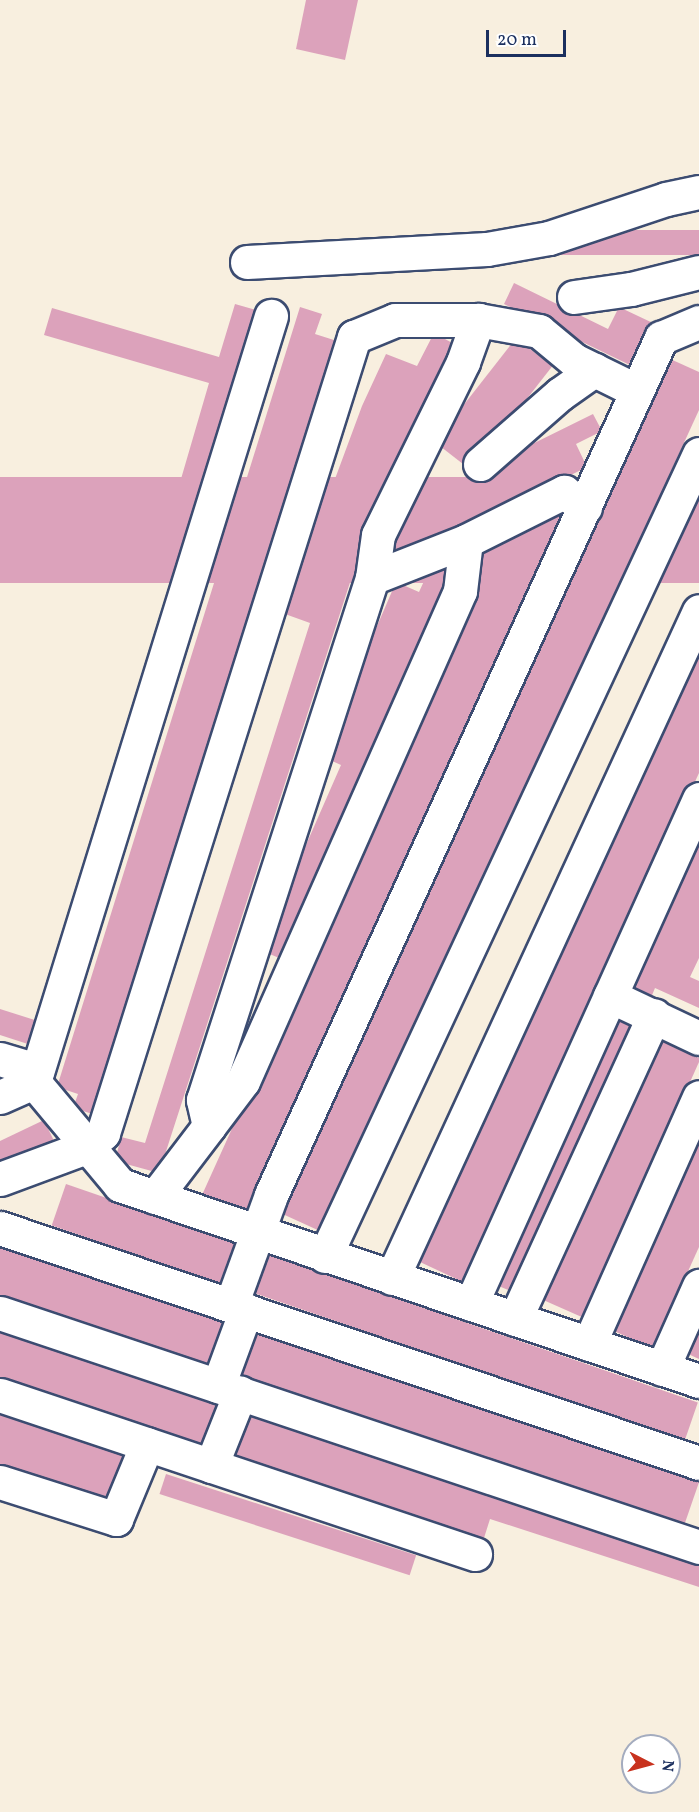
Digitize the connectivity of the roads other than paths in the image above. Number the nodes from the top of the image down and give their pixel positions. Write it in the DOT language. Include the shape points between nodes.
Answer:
graph roads {
  1 [pos="699,192"];
  2 [pos="247,262"];
  3 [pos="699,272"];
  4 [pos="574,297"];
  5 [pos="271,316"];
  6 [pos="478,320"];
  7 [pos="699,322"];
  8 [pos="594,370"];
  9 [pos="637,391"];
  10 [pos="699,454"];
  11 [pos="480,464"];
  12 [pos="585,507"];
  13 [pos="466,541"];
  14 [pos="372,578"];
  15 [pos="699,611"];
  16 [pos="699,799"];
  17 [pos="244,966"];
  18 [pos="287,984"];
  19 [pos="610,996"];
  20 [pos="654,1015"];
  21 [pos="699,1038"];
  22 [pos="0,1059"];
  23 [pos="35,1076"];
  24 [pos="0,1097"];
  25 [pos="699,1097"];
  26 [pos="210,1126"];
  27 [pos="86,1147"];
  28 [pos="0,1179"];
  29 [pos="155,1197"];
  30 [pos="0,1228"];
  31 [pos="257,1234"];
  32 [pos="325,1256"];
  33 [pos="392,1278"];
  34 [pos="699,1286"];
  35 [pos="471,1304"];
  36 [pos="238,1308"];
  37 [pos="0,1313"];
  38 [pos="515,1319"];
  39 [pos="589,1344"];
  40 [pos="662,1369"];
  41 [pos="699,1381"];
  42 [pos="229,1389"];
  43 [pos="0,1395"];
  44 [pos="147,1444"];
  45 [pos="699,1463"];
  46 [pos="211,1466"];
  47 [pos="0,1482"];
  48 [pos="699,1547"];
  49 [pos="475,1554"];
  1 -- 2 [label="lane" via="549,238 487,249"];
  3 -- 4 [label="lane" via="631,289"];
  5 -- 23 [label="lane"];
  6 -- 8 [label="lane" via="539,331 574,360"];
  6 -- 14 [label="lane" via="463,362 378,535"];
  6 -- 27 [label="lane" via="395,320 354,337 103,1133"];
  7 -- 9 [label="lane" via="661,338"];
  8 -- 9 [label="lane"];
  8 -- 11 [label="lane" via="560,394"];
  9 -- 12 [label="lane"];
  10 -- 32 [label="lane"];
  12 -- 13 [label="lane" via="564,492"];
  12 -- 31 [label="lane" via="271,1195"];
  13 -- 14 [label="lane"];
  13 -- 18 [label="lane" via="460,591"];
  14 -- 17 [label="lane"];
  15 -- 33 [label="lane"];
  16 -- 19 [label="lane"];
  17 -- 18 [label="lane"];
  17 -- 26 [label="lane" via="202,1100"];
  18 -- 26 [label="lane" via="243,1081"];
  19 -- 20 [label="lane"];
  19 -- 35 [label="lane"];
  20 -- 21 [label="lane"];
  20 -- 38 [label="lane"];
  22 -- 23 [label="lane"];
  23 -- 24 [label="lane"];
  23 -- 27 [label="lane"];
  25 -- 39 [label="lane"];
  26 -- 29 [label="lane"];
  27 -- 28 [label="lane"];
  27 -- 29 [label="lane" via="120,1185"];
  29 -- 31 [label="lane"];
  30 -- 36 [label="lane"];
  31 -- 32 [label="lane"];
  31 -- 36 [label="lane"];
  32 -- 33 [label="lane"];
  33 -- 35 [label="lane"];
  34 -- 40 [label="lane"];
  35 -- 38 [label="lane"];
  36 -- 42 [label="lane"];
  36 -- 45 [label="lane"];
  37 -- 42 [label="lane"];
  38 -- 39 [label="lane"];
  39 -- 40 [label="lane"];
  40 -- 41 [label="lane"];
  42 -- 46 [label="lane"];
  42 -- 48 [label="lane"];
  43 -- 44 [label="lane"];
  44 -- 46 [label="lane"];
  44 -- 47 [label="lane" via="116,1519"];
  46 -- 49 [label="lane"];
}
